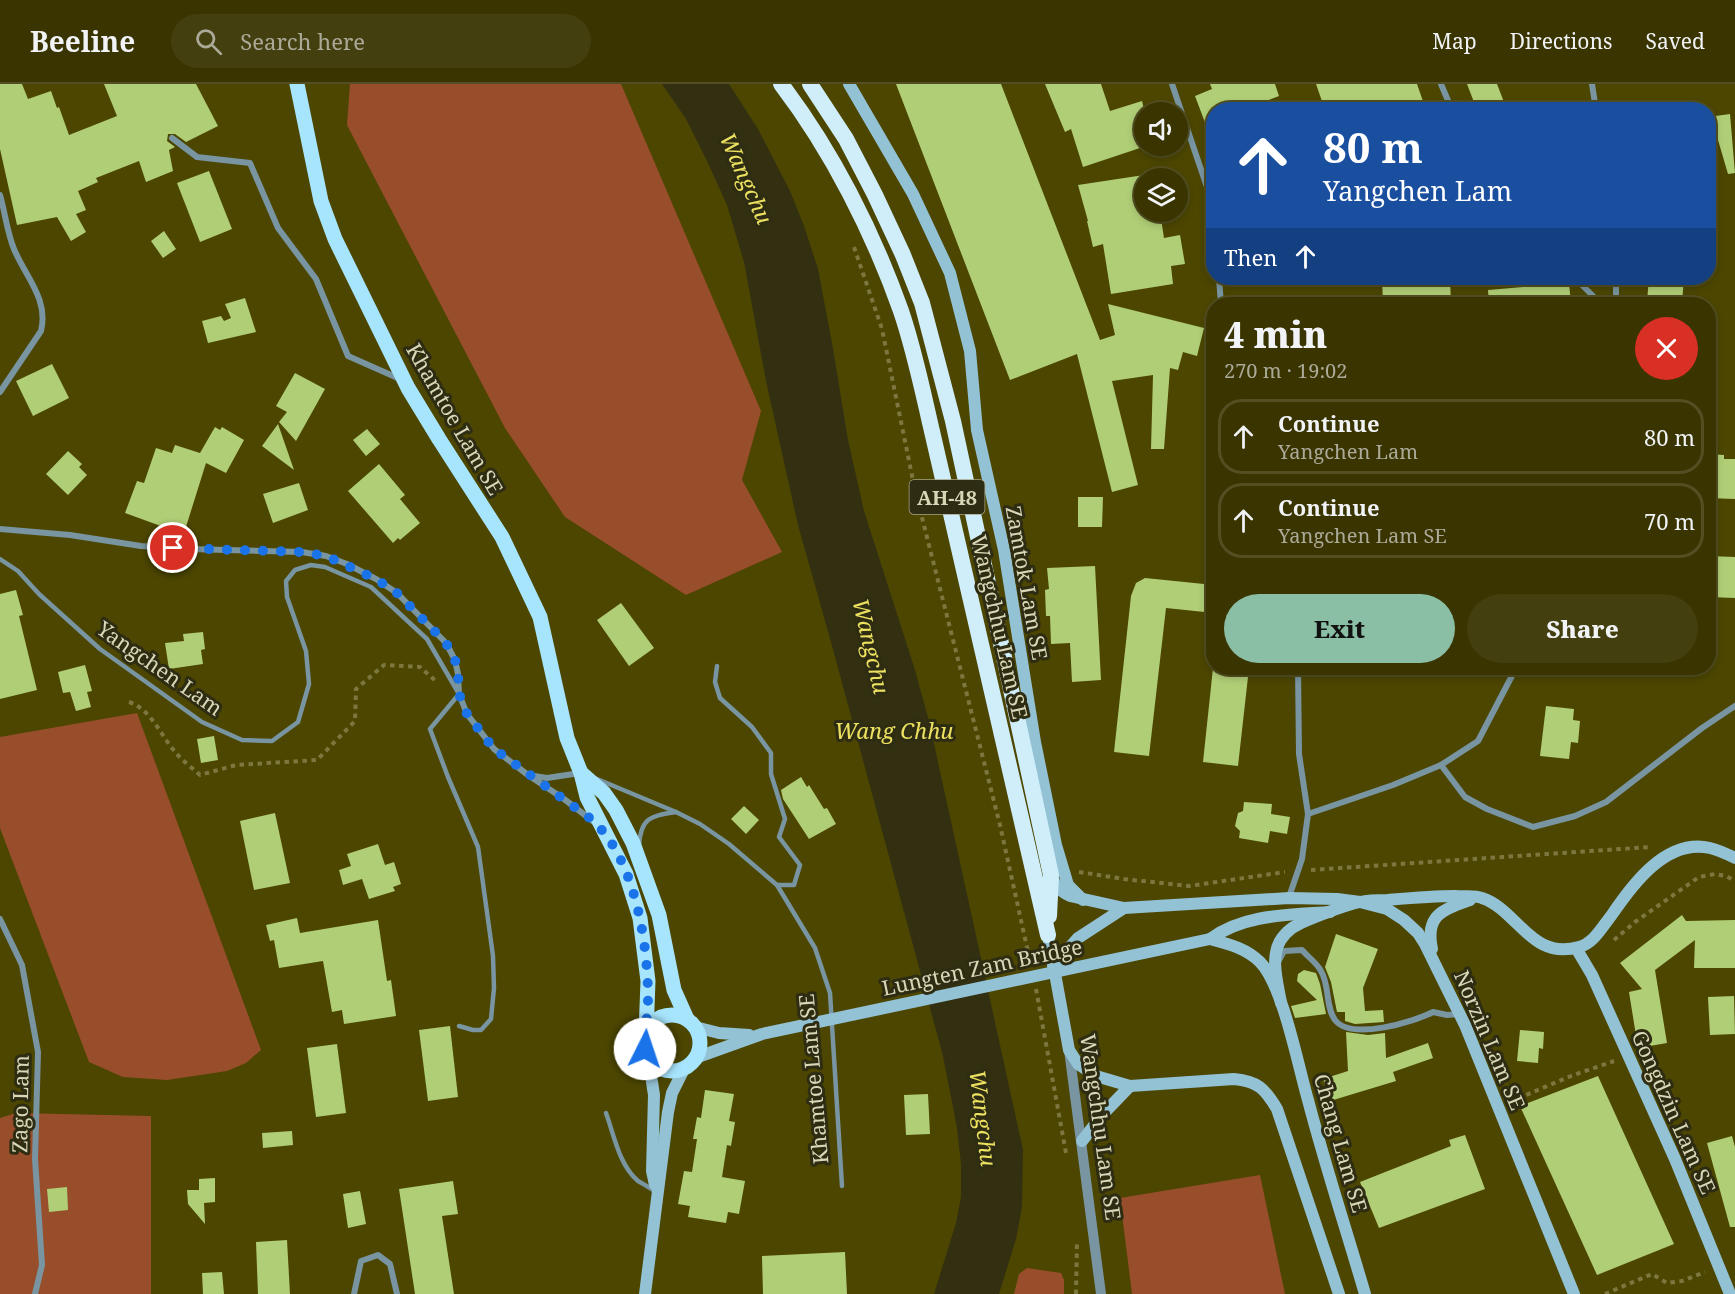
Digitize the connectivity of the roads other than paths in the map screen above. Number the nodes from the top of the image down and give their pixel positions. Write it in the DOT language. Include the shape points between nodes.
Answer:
graph roads {
  1 [pos="297,84"];
  2 [pos="781,84"];
  3 [pos="810,84"];
  4 [pos="849,84"];
  5 [pos="1172,84"];
  6 [pos="1441,84"];
  7 [pos="1592,84"];
  8 [pos="1449,102"];
  9 [pos="1595,102"];
  10 [pos="172,138"];
  11 [pos="1206,184"];
  12 [pos="0,195"];
  13 [pos="1582,285"];
  14 [pos="1594,297"];
  15 [pos="406,382"];
  16 [pos="0,392"];
  17 [pos="0,529"];
  18 [pos="0,559"];
  19 [pos="717,666"];
  20 [pos="1298,675"];
  21 [pos="1511,675"];
  22 [pos="459,694"];
  23 [pos="1735,706"];
  24 [pos="1441,765"];
  25 [pos="581,773"];
  26 [pos="528,775"];
  27 [pos="676,812"];
  28 [pos="1308,814"];
  29 [pos="603,830"];
  30 [pos="638,858"];
  31 [pos="1735,858"];
  32 [pos="1056,871"];
  33 [pos="777,885"];
  34 [pos="1480,897"];
  35 [pos="1288,898"];
  36 [pos="1360,902"];
  37 [pos="1124,908"];
  38 [pos="1330,912"];
  39 [pos="0,919"];
  40 [pos="1048,935"];
  41 [pos="1210,939"];
  42 [pos="1576,948"];
  43 [pos="1434,960"];
  44 [pos="1053,966"];
  45 [pos="1275,968"];
  46 [pos="1281,1003"];
  47 [pos="1460,1014"];
  48 [pos="691,1023"];
  49 [pos="459,1026"];
  50 [pos="646,1034"];
  51 [pos="762,1034"];
  52 [pos="1069,1050"];
  53 [pos="648,1056"];
  54 [pos="690,1063"];
  55 [pos="1130,1086"];
  56 [pos="606,1113"];
  57 [pos="1082,1141"];
  58 [pos="842,1186"];
  59 [pos="657,1192"];
  60 [pos="35,1294"];
  61 [pos="354,1294"];
  62 [pos="398,1294"];
  63 [pos="645,1294"];
  64 [pos="1101,1294"];
  65 [pos="1339,1294"];
  66 [pos="1365,1294"];
  67 [pos="1574,1294"];
  68 [pos="1730,1294"];
  1 -- 15 [label="main road, Khamtoe Lam SE" via="321,201 334,239"];
  2 -- 40 [label="highway, Wangchhu Lam SE / AH-48" via="826,150 856,205 900,311 932,427"];
  3 -- 32 [label="highway, Wangchhu Lam SE / AH-48" via="846,139 875,195 922,303 953,421"];
  4 -- 32 [label="main road, Zamtok Lam SE" via="913,194 950,273 970,351 977,430 1004,550"];
  5 -- 11 [label="street"];
  6 -- 8 [label="street"];
  7 -- 9 [label="street"];
  10 -- 15 [label="street" via="197,158 250,163 278,228 316,279 348,356"];
  12 -- 16 [label="street" via="13,248 38,294 43,322 41,331"];
  13 -- 14 [label="street"];
  15 -- 25 [label="main road, Khamtoe Lam SE" via="502,537 537,609 567,738"];
  17 -- 22 [label="street" via="141,546 326,556 397,593 433,629 455,660"];
  18 -- 22 [label="lane, Yangchen Lam" via="100,649 202,722 242,740 272,741 298,722 309,684 306,651 287,597 286,581 295,570 311,565 371,587 427,639"];
  19 -- 33 [label="lane" via="715,688 720,698 752,727 771,753 771,774 785,819 779,837 800,865 794,885"];
  20 -- 28 [label="street" via="1299,754"];
  21 -- 24 [label="street" via="1478,741"];
  22 -- 26 [label="street, Yangchen Lam" via="467,714 494,749"];
  22 -- 49 [label="lane" via="430,729 478,847 494,988 491,1019 481,1030"];
  23 -- 24 [label="street" via="1606,802 1575,816 1533,827 1466,797"];
  24 -- 28 [label="street"];
  25 -- 26 [label="street" via="547,778"];
  25 -- 27 [label="lane, Khamtoe Lam SE"];
  25 -- 29 [label="main road, Khamtoe Lam SE" via="587,797"];
  25 -- 30 [label="main road, Khamtoe Lam SE" via="616,810"];
  26 -- 29 [label="street, Yangchen Lam"];
  27 -- 30 [label="lane" via="658,815 642,825"];
  27 -- 33 [label="lane, Khamtoe Lam SE" via="729,844"];
  28 -- 35 [label="street" via="1302,859"];
  29 -- 50 [label="main road, Khamtoe Lam SE" via="626,874 640,918 648,981"];
  30 -- 48 [label="main road, Khamtoe Lam SE" via="659,915 674,990"];
  31 -- 42 [label="main road" via="1709,848 1691,847 1658,861 1597,935"];
  32 -- 37 [label="main road" via="1056,886 1063,893"];
  32 -- 40 [label="highway, Wangchhu Lam SE"];
  33 -- 58 [label="lane, Khamtoe Lam SE" via="815,948 830,993"];
  34 -- 36 [label="main road" via="1430,896"];
  34 -- 42 [label="main road" via="1544,945"];
  34 -- 43 [label="main road" via="1437,915 1429,936"];
  35 -- 36 [label="main road, Norzin Lam SE"];
  35 -- 37 [label="main road"];
  36 -- 38 [label="main road"];
  36 -- 43 [label="main road, Norzin Lam SE" via="1387,909 1404,920 1418,933"];
  37 -- 44 [label="main road" via="1078,938"];
  38 -- 41 [label="main road" via="1250,921 1223,929"];
  38 -- 45 [label="main road, Chang Lam SE" via="1287,932 1277,947"];
  39 -- 60 [label="street, Zago Lam" via="22,965 38,1052 35,1159 42,1265"];
  40 -- 44 [label="main road, Wangchhu Lam SE"];
  41 -- 46 [label="main road, Chang Lam SE" via="1242,949 1260,962"];
  41 -- 51 [label="main road, Lungten Zam Bridge"];
  42 -- 68 [label="main road, Gongdzin Lam SE" via="1592,975 1675,1159"];
  43 -- 47 [label="main road, Norzin Lam SE"];
  44 -- 52 [label="main road, Wangchhu Lam SE"];
  45 -- 46 [label="main road, Chang Lam SE"];
  45 -- 47 [label="street" via="1284,951 1302,951 1321,971 1334,1019 1344,1028 1401,1024 1433,1012"];
  46 -- 66 [label="main road, Chang Lam SE"];
  47 -- 67 [label="main road, Norzin Lam SE"];
  48 -- 50 [label="main road" via="679,1016 663,1017"];
  48 -- 51 [label="main road" via="726,1034"];
  48 -- 54 [label="main road" via="700,1042"];
  50 -- 53 [label="main road"];
  51 -- 54 [label="main road"];
  52 -- 55 [label="main road" via="1078,1065 1096,1076"];
  52 -- 57 [label="street, Wangchhu Lam SE"];
  53 -- 54 [label="main road" via="660,1068 677,1070"];
  53 -- 59 [label="main road" via="654,1095 652,1171"];
  54 -- 59 [label="main road" via="672,1093"];
  55 -- 57 [label="main road"];
  55 -- 65 [label="main road" via="1234,1079 1257,1083 1276,1109"];
  56 -- 59 [label="lane" via="630,1172"];
  57 -- 64 [label="street, Wangchhu Lam SE"];
  59 -- 63 [label="main road"];
  61 -- 62 [label="street" via="361,1262 378,1255 390,1264"];
}
